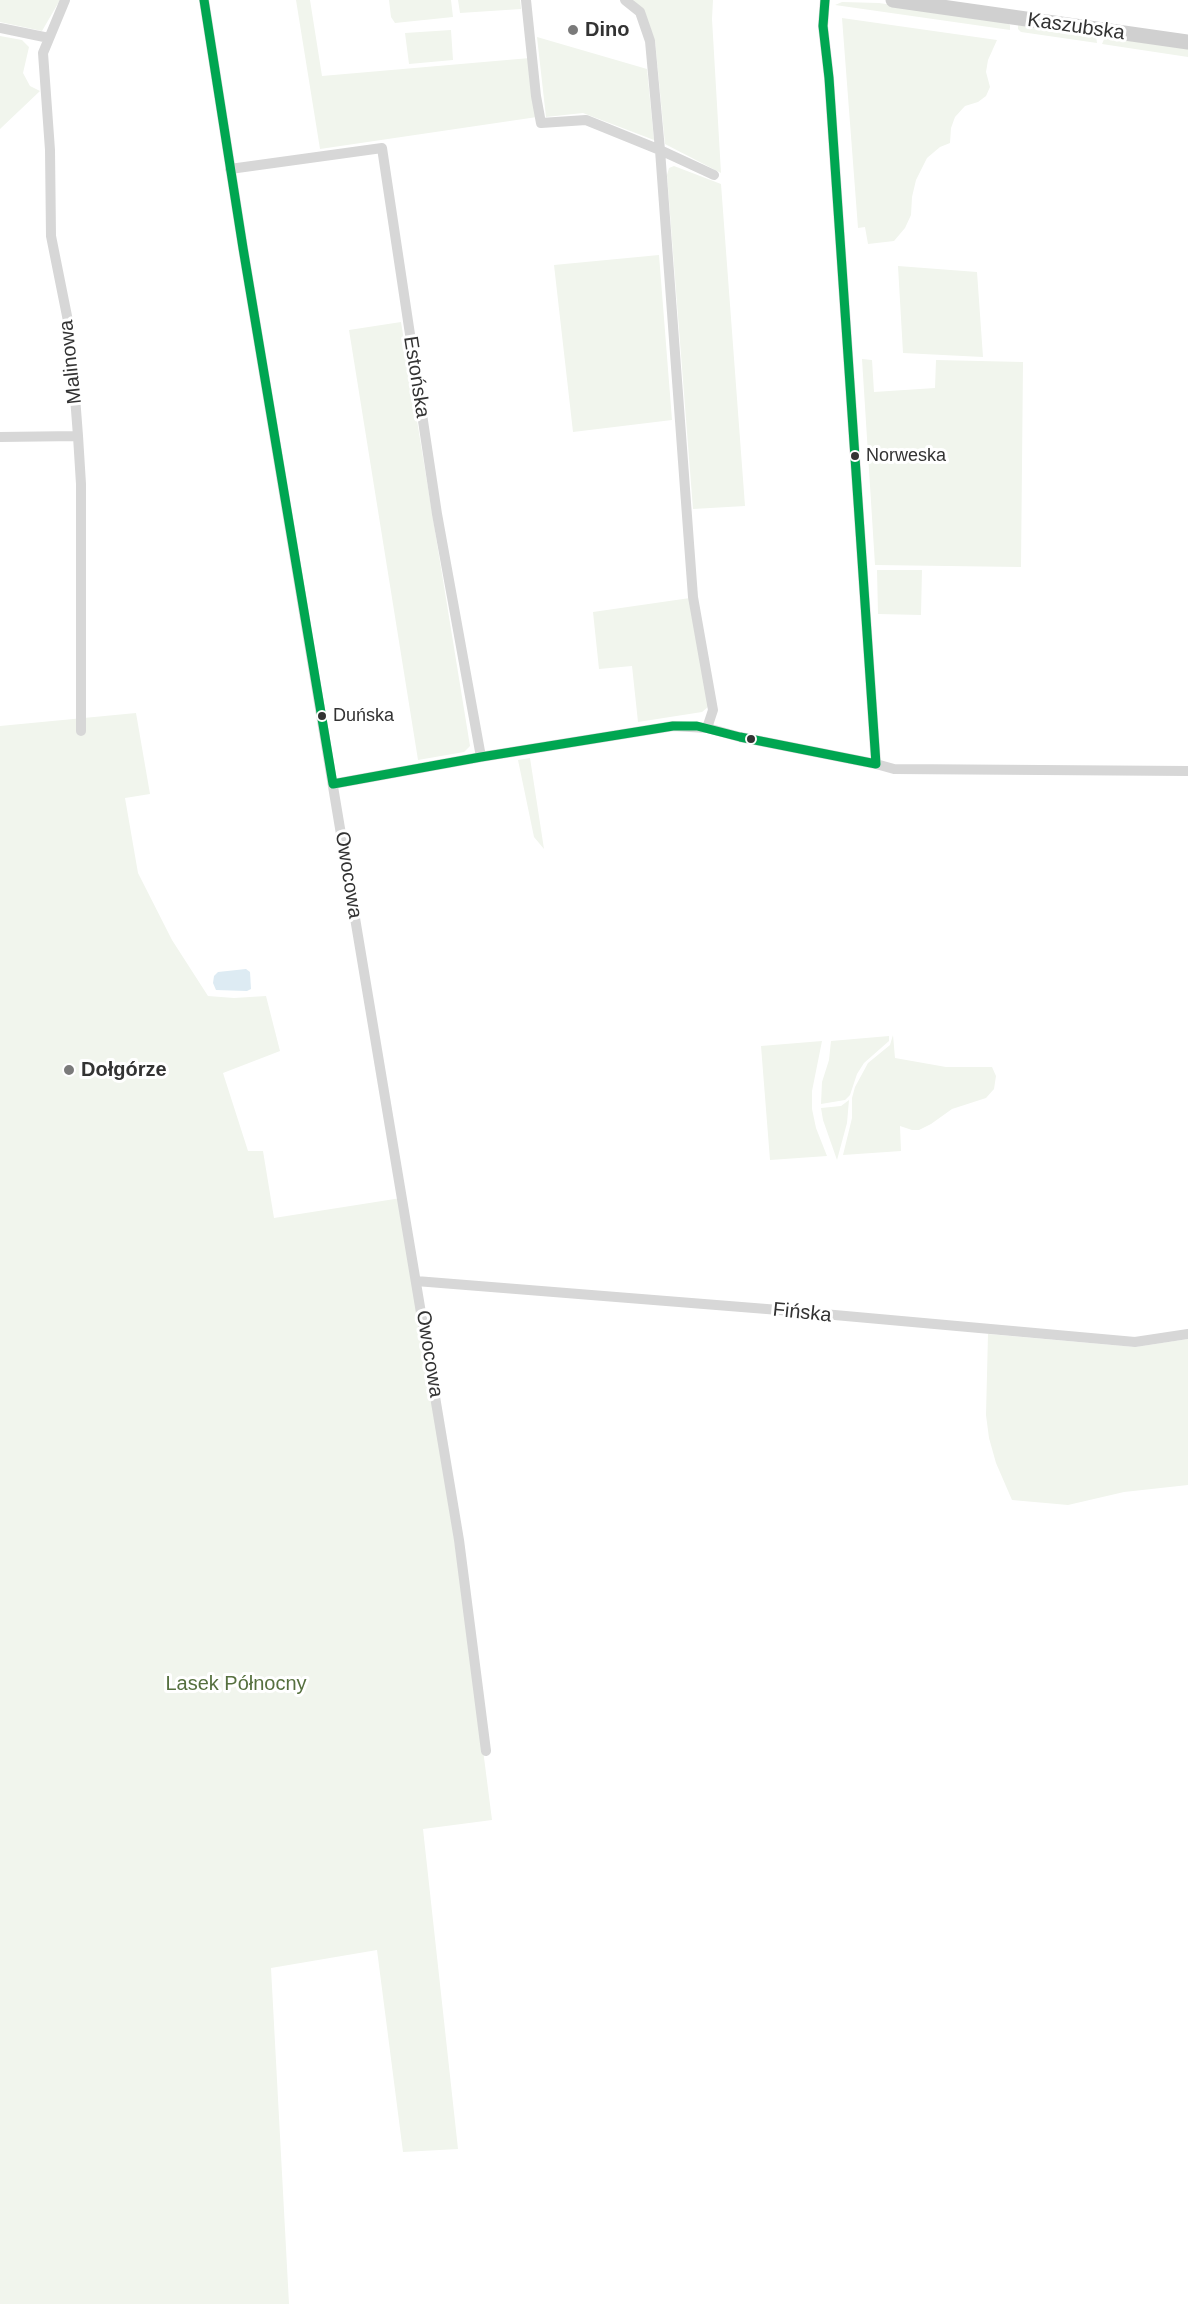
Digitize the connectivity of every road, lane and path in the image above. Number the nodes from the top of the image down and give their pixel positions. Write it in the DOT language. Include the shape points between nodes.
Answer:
graph roads {
  1 [pos="65,0"];
  2 [pos="204,0"];
  3 [pos="526,0"];
  4 [pos="625,0"];
  5 [pos="825,0"];
  6 [pos="893,0"];
  7 [pos="0,28"];
  8 [pos="49,38"];
  9 [pos="1188,42"];
  10 [pos="660,150"];
  11 [pos="230,169"];
  12 [pos="714,176"];
  13 [pos="78,436"];
  14 [pos="0,437"];
  15 [pos="707,728"];
  16 [pos="81,731"];
  17 [pos="481,757"];
  18 [pos="876,764"];
  19 [pos="1188,771"];
  20 [pos="333,784"];
  21 [pos="416,1281"];
  22 [pos="1188,1334"];
  23 [pos="486,1751"];
  1 -- 8 [label="street, Malinowa"];
  2 -- 11 [label="street, Owocowa"];
  3 -- 10 [label="street" via="541,123 586,120"];
  4 -- 10 [label="street" via="640,12 650,41"];
  5 -- 18 [label="street" via="823,26"];
  6 -- 9 [label="main road, Kaszubska"];
  7 -- 8 [label="street"];
  8 -- 13 [label="street, Malinowa" via="43,53 51,236 70,331"];
  10 -- 12 [label="street"];
  10 -- 15 [label="street" via="693,597 713,710"];
  11 -- 17 [label="street, Estońska" via="382,148 437,514"];
  11 -- 20 [label="street, Owocowa"];
  13 -- 14 [label="street"];
  13 -- 16 [label="street, Malinowa"];
  15 -- 17 [label="street" via="663,726"];
  15 -- 18 [label="street"];
  17 -- 20 [label="street"];
  18 -- 19 [label="street" via="894,770"];
  20 -- 21 [label="street, Owocowa"];
  21 -- 22 [label="street, Fińska" via="1135,1341"];
  21 -- 23 [label="street, Owocowa" via="459,1540"];
}
